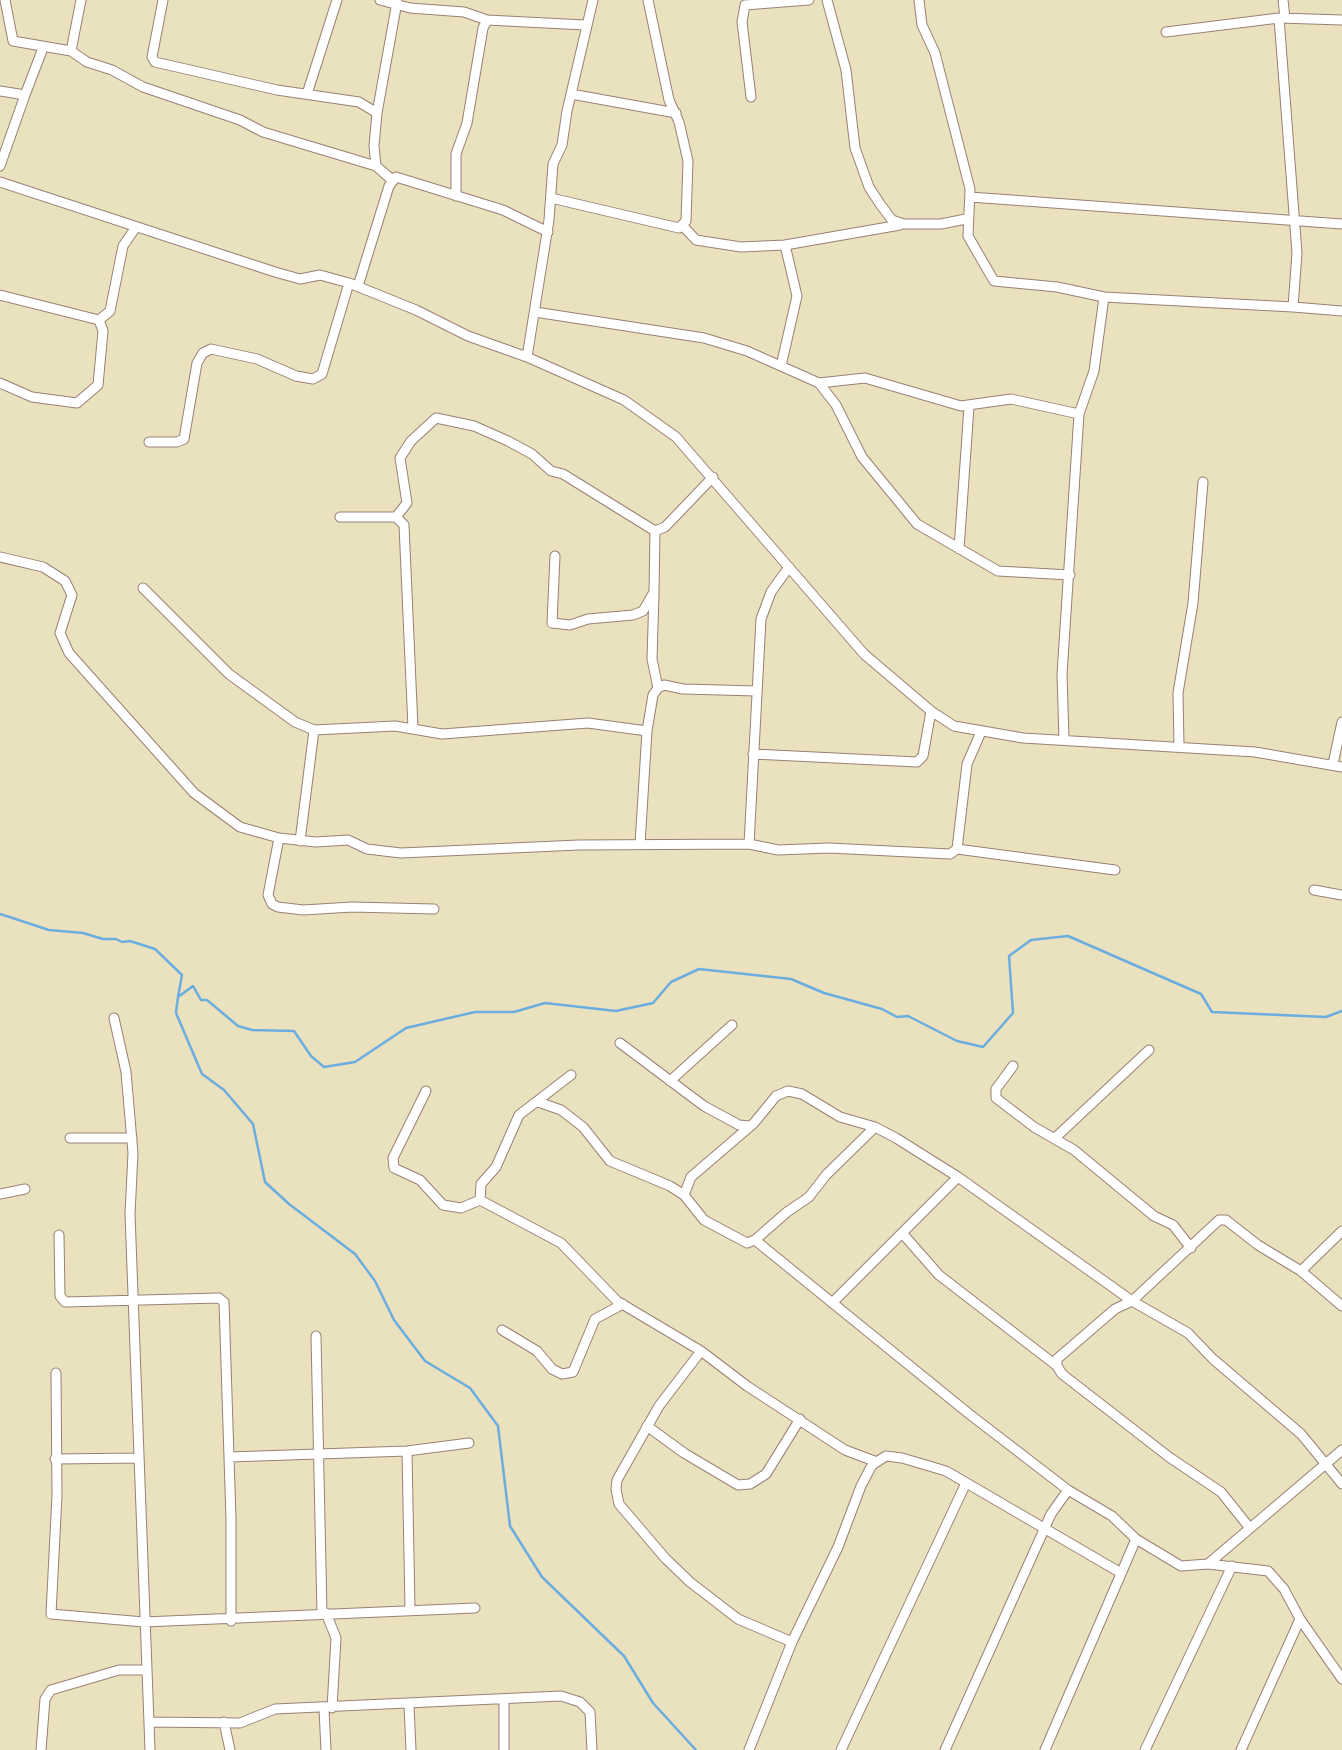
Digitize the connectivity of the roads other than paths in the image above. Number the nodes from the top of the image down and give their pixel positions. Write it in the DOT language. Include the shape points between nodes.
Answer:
graph roads {
  1 [pos="5,0"];
  2 [pos="81,0"];
  3 [pos="163,0"];
  4 [pos="337,0"];
  5 [pos="380,0"];
  6 [pos="593,0"];
  7 [pos="648,0"];
  8 [pos="809,0"];
  9 [pos="827,0"];
  10 [pos="919,0"];
  11 [pos="1283,0"];
  12 [pos="397,3"];
  13 [pos="745,3"];
  14 [pos="1282,18"];
  15 [pos="487,20"];
  16 [pos="1342,20"];
  17 [pos="585,25"];
  18 [pos="1166,32"];
  19 [pos="0,36"];
  20 [pos="13,41"];
  21 [pos="43,48"];
  22 [pos="71,51"];
  23 [pos="0,91"];
  24 [pos="307,94"];
  25 [pos="571,94"];
  26 [pos="25,95"];
  27 [pos="751,97"];
  28 [pos="377,113"];
  29 [pos="676,113"];
  30 [pos="0,166"];
  31 [pos="376,166"];
  32 [pos="391,179"];
  33 [pos="0,181"];
  34 [pos="456,196"];
  35 [pos="970,197"];
  36 [pos="551,198"];
  37 [pos="966,219"];
  38 [pos="1294,219"];
  39 [pos="904,224"];
  40 [pos="1342,224"];
  41 [pos="683,226"];
  42 [pos="136,227"];
  43 [pos="548,232"];
  44 [pos="785,245"];
  45 [pos="354,284"];
  46 [pos="0,295"];
  47 [pos="1104,297"];
  48 [pos="1293,307"];
  49 [pos="1342,311"];
  50 [pos="535,312"];
  51 [pos="99,320"];
  52 [pos="527,358"];
  53 [pos="781,366"];
  54 [pos="0,383"];
  55 [pos="819,383"];
  56 [pos="969,407"];
  57 [pos="1079,414"];
  58 [pos="149,442"];
  59 [pos="713,477"];
  60 [pos="1203,482"];
  61 [pos="340,516"];
  62 [pos="396,516"];
  63 [pos="655,531"];
  64 [pos="959,549"];
  65 [pos="555,556"];
  66 [pos="0,557"];
  67 [pos="789,566"];
  68 [pos="1070,575"];
  69 [pos="143,589"];
  70 [pos="654,592"];
  71 [pos="658,688"];
  72 [pos="756,691"];
  73 [pos="931,711"];
  74 [pos="1342,722"];
  75 [pos="414,728"];
  76 [pos="314,730"];
  77 [pos="647,731"];
  78 [pos="981,732"];
  79 [pos="1064,739"];
  80 [pos="1179,745"];
  81 [pos="753,754"];
  82 [pos="1337,765"];
  83 [pos="279,838"];
  84 [pos="300,841"];
  85 [pos="640,844"];
  86 [pos="749,844"];
  87 [pos="957,849"];
  88 [pos="1115,870"];
  89 [pos="1314,890"];
  90 [pos="1342,895"];
  91 [pos="434,909"];
  92 [pos="114,1018"];
  93 [pos="732,1025"];
  94 [pos="620,1043"];
  95 [pos="1149,1050"];
  96 [pos="1013,1066"];
  97 [pos="571,1075"];
  98 [pos="670,1081"];
  99 [pos="426,1091"];
  100 [pos="538,1102"];
  101 [pos="749,1126"];
  102 [pos="875,1127"];
  103 [pos="70,1138"];
  104 [pos="132,1138"];
  105 [pos="1055,1138"];
  106 [pos="957,1177"];
  107 [pos="25,1189"];
  108 [pos="0,1194"];
  109 [pos="684,1195"];
  110 [pos="480,1200"];
  111 [pos="1342,1231"];
  112 [pos="902,1233"];
  113 [pos="59,1235"];
  114 [pos="755,1240"];
  115 [pos="1191,1248"];
  116 [pos="1301,1271"];
  117 [pos="134,1300"];
  118 [pos="1132,1301"];
  119 [pos="832,1303"];
  120 [pos="623,1304"];
  121 [pos="1342,1306"];
  122 [pos="502,1330"];
  123 [pos="316,1336"];
  124 [pos="701,1351"];
  125 [pos="1057,1366"];
  126 [pos="56,1373"];
  127 [pos="800,1419"];
  128 [pos="647,1426"];
  129 [pos="469,1443"];
  130 [pos="1342,1450"];
  131 [pos="407,1451"];
  132 [pos="320,1453"];
  133 [pos="229,1457"];
  134 [pos="139,1458"];
  135 [pos="55,1459"];
  136 [pos="1325,1461"];
  137 [pos="877,1462"];
  138 [pos="966,1483"];
  139 [pos="1342,1484"];
  140 [pos="1068,1490"];
  141 [pos="1046,1527"];
  142 [pos="1249,1527"];
  143 [pos="1136,1539"];
  144 [pos="1208,1564"];
  145 [pos="1231,1566"];
  146 [pos="1121,1573"];
  147 [pos="475,1608"];
  148 [pos="410,1610"];
  149 [pos="324,1614"];
  150 [pos="1300,1619"];
  151 [pos="230,1621"];
  152 [pos="144,1622"];
  153 [pos="792,1642"];
  154 [pos="145,1670"];
  155 [pos="1342,1679"];
  156 [pos="504,1699"];
  157 [pos="409,1705"];
  158 [pos="328,1708"];
  159 [pos="149,1722"];
  160 [pos="224,1723"];
  161 [pos="41,1750"];
  162 [pos="150,1750"];
  163 [pos="230,1750"];
  164 [pos="326,1750"];
  165 [pos="411,1750"];
  166 [pos="504,1750"];
  167 [pos="592,1750"];
  168 [pos="749,1750"];
  169 [pos="841,1750"];
  170 [pos="945,1750"];
  171 [pos="1045,1750"];
  172 [pos="1145,1750"];
  173 [pos="1241,1750"];
  1 -- 20 [label="street"];
  2 -- 22 [label="street"];
  3 -- 24 [label="street" via="152,57 155,62"];
  4 -- 24 [label="street"];
  5 -- 12 [label="street"];
  6 -- 17 [label="street"];
  7 -- 29 [label="street" via="669,100"];
  8 -- 13 [label="street"];
  9 -- 39 [label="street" via="846,70 855,148 869,187 892,220"];
  10 -- 35 [label="street" via="922,24 958,135"];
  11 -- 14 [label="street"];
  12 -- 15 [label="street" via="464,12"];
  12 -- 28 [label="street"];
  13 -- 27 [label="street" via="742,22"];
  14 -- 16 [label="street"];
  14 -- 18 [label="street"];
  14 -- 38 [label="street"];
  15 -- 17 [label="street"];
  15 -- 34 [label="street" via="467,123 456,154"];
  17 -- 25 [label="street"];
  19 -- 20 [label="street"];
  20 -- 21 [label="street"];
  21 -- 22 [label="street"];
  21 -- 26 [label="street"];
  22 -- 31 [label="street" via="174,99"];
  23 -- 26 [label="street"];
  24 -- 28 [label="street" via="359,102"];
  25 -- 29 [label="street"];
  25 -- 36 [label="street" via="562,145 553,164"];
  26 -- 30 [label="street"];
  28 -- 31 [label="street"];
  29 -- 41 [label="street" via="688,161"];
  31 -- 32 [label="street"];
  32 -- 34 [label="street" via="400,176"];
  32 -- 45 [label="street"];
  33 -- 42 [label="street"];
  34 -- 43 [label="street" via="503,210"];
  35 -- 37 [label="street"];
  35 -- 38 [label="street"];
  36 -- 41 [label="street"];
  36 -- 43 [label="street"];
  37 -- 39 [label="street"];
  37 -- 47 [label="street" via="971,245 994,281"];
  38 -- 40 [label="street"];
  38 -- 48 [label="street"];
  39 -- 44 [label="street"];
  41 -- 44 [label="street" via="696,240 741,247"];
  42 -- 45 [label="street" via="300,279 320,275"];
  42 -- 51 [label="street" via="123,246 110,311"];
  43 -- 50 [label="street"];
  44 -- 53 [label="street" via="797,296"];
  45 -- 52 [label="street"];
  45 -- 58 [label="street" via="322,374 313,379 296,376 257,359 211,349 203,352 197,363 184,439"];
  46 -- 51 [label="street"];
  47 -- 48 [label="street"];
  47 -- 57 [label="street" via="1094,371"];
  48 -- 49 [label="street"];
  50 -- 52 [label="street"];
  50 -- 53 [label="street" via="705,338"];
  51 -- 54 [label="street" via="103,331 98,385 77,402 32,397"];
  52 -- 59 [label="street" via="634,406 676,437"];
  53 -- 55 [label="street"];
  55 -- 56 [label="street" via="865,378"];
  55 -- 64 [label="street" via="836,405 862,457 917,524"];
  56 -- 57 [label="street" via="1011,399"];
  56 -- 64 [label="street"];
  57 -- 68 [label="street"];
  59 -- 63 [label="street" via="665,527"];
  59 -- 67 [label="street"];
  60 -- 80 [label="street" via="1193,603 1178,693"];
  61 -- 62 [label="street"];
  62 -- 63 [label="street" via="407,503 400,458 403,451 430,421 440,418 508,441"];
  62 -- 75 [label="street" via="404,525 406,540 406,625"];
  63 -- 70 [label="street"];
  64 -- 68 [label="street" via="998,571"];
  65 -- 70 [label="street" via="552,623 560,626 633,615 643,611"];
  66 -- 83 [label="street" via="43,567 65,581 72,595 60,633 69,653 194,793 240,827"];
  67 -- 72 [label="street" via="764,607"];
  67 -- 73 [label="street" via="864,654"];
  68 -- 79 [label="street" via="1062,674"];
  69 -- 76 [label="street" via="229,674 295,722"];
  70 -- 71 [label="street" via="652,659"];
  71 -- 72 [label="street"];
  71 -- 77 [label="street"];
  72 -- 81 [label="street"];
  73 -- 78 [label="street" via="954,726"];
  73 -- 81 [label="street" via="923,756 916,762"];
  74 -- 82 [label="street"];
  75 -- 76 [label="street"];
  75 -- 77 [label="street" via="442,734 588,723"];
  76 -- 84 [label="street"];
  77 -- 85 [label="street"];
  78 -- 79 [label="street"];
  78 -- 87 [label="street" via="967,764"];
  79 -- 80 [label="street"];
  80 -- 82 [label="street"];
  81 -- 86 [label="street"];
  83 -- 84 [label="street"];
  83 -- 91 [label="street" via="268,895 278,907"];
  84 -- 85 [label="street" via="348,840 367,849 401,853"];
  85 -- 86 [label="street"];
  86 -- 87 [label="street" via="778,850 950,854"];
  87 -- 88 [label="street"];
  89 -- 90 [label="street"];
  92 -- 104 [label="street" via="126,1072"];
  93 -- 98 [label="street"];
  94 -- 98 [label="street"];
  95 -- 105 [label="street"];
  96 -- 105 [label="street" via="996,1089 996,1098"];
  97 -- 100 [label="street"];
  98 -- 101 [label="street" via="705,1106"];
  99 -- 110 [label="street" via="393,1158 394,1168 419,1180 443,1205 460,1208"];
  100 -- 109 [label="street" via="561,1110 583,1127 610,1161"];
  100 -- 110 [label="street" via="519,1115 496,1167 481,1184"];
  101 -- 102 [label="street" via="776,1096 788,1091 803,1094 840,1117"];
  101 -- 109 [label="street" via="691,1177"];
  102 -- 106 [label="street"];
  102 -- 114 [label="street" via="809,1197"];
  103 -- 104 [label="street"];
  104 -- 117 [label="street"];
  105 -- 115 [label="street" via="1154,1216 1173,1225"];
  106 -- 112 [label="street"];
  106 -- 118 [label="street"];
  107 -- 108 [label="street"];
  109 -- 114 [label="street" via="704,1220 743,1242"];
  110 -- 120 [label="street" via="561,1243"];
  111 -- 116 [label="street"];
  112 -- 119 [label="street"];
  112 -- 125 [label="street" via="939,1275"];
  113 -- 117 [label="street" via="60,1296 65,1302"];
  114 -- 119 [label="street"];
  115 -- 116 [label="street" via="1219,1220 1226,1220"];
  115 -- 118 [label="street"];
  116 -- 121 [label="street"];
  117 -- 133 [label="street" via="219,1298 224,1302"];
  117 -- 134 [label="street"];
  118 -- 125 [label="street" via="1115,1309 1057,1359"];
  118 -- 136 [label="street" via="1193,1336"];
  119 -- 140 [label="street"];
  120 -- 122 [label="street" via="595,1319 573,1372 562,1374 552,1369 537,1351"];
  120 -- 124 [label="street"];
  123 -- 132 [label="street"];
  124 -- 127 [label="street"];
  124 -- 128 [label="street"];
  125 -- 142 [label="street" via="1169,1457 1221,1492"];
  126 -- 135 [label="street"];
  127 -- 128 [label="street" via="766,1474 738,1485"];
  127 -- 137 [label="street" via="845,1450"];
  128 -- 153 [label="street" via="617,1480 619,1504 665,1558 720,1607"];
  129 -- 131 [label="street"];
  130 -- 136 [label="street"];
  131 -- 132 [label="street"];
  131 -- 148 [label="street"];
  132 -- 133 [label="street"];
  132 -- 149 [label="street"];
  133 -- 151 [label="street"];
  134 -- 135 [label="street"];
  134 -- 152 [label="street"];
  135 -- 152 [label="street" via="51,1614"];
  136 -- 139 [label="street"];
  136 -- 142 [label="street"];
  137 -- 138 [label="street" via="886,1456 902,1458 946,1471"];
  137 -- 153 [label="street" via="861,1486 838,1547"];
  138 -- 141 [label="street"];
  138 -- 169 [label="street"];
  140 -- 141 [label="street"];
  140 -- 143 [label="street" via="1112,1516"];
  141 -- 146 [label="street"];
  141 -- 170 [label="street"];
  142 -- 144 [label="street"];
  143 -- 144 [label="street" via="1181,1566"];
  143 -- 146 [label="street"];
  144 -- 145 [label="street"];
  145 -- 150 [label="street" via="1268,1571"];
  145 -- 172 [label="street"];
  146 -- 171 [label="street"];
  147 -- 148 [label="street"];
  148 -- 149 [label="street"];
  149 -- 151 [label="street"];
  149 -- 158 [label="street" via="336,1638"];
  150 -- 155 [label="street"];
  150 -- 173 [label="street"];
  151 -- 152 [label="street"];
  152 -- 154 [label="street"];
  153 -- 168 [label="street"];
  154 -- 159 [label="street"];
  154 -- 161 [label="street" via="120,1670 51,1690 44,1699"];
  156 -- 157 [label="street"];
  156 -- 166 [label="street"];
  156 -- 167 [label="street" via="561,1696 585,1706 592,1718"];
  157 -- 158 [label="street"];
  157 -- 165 [label="street"];
  158 -- 160 [label="street" via="275,1709 240,1723"];
  158 -- 164 [label="street"];
  159 -- 160 [label="street"];
  159 -- 162 [label="street"];
  160 -- 163 [label="street"];
}
